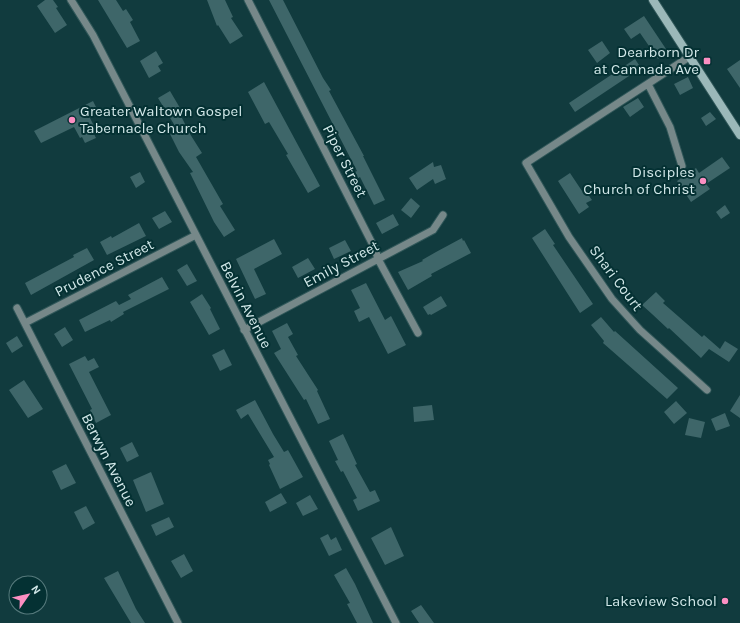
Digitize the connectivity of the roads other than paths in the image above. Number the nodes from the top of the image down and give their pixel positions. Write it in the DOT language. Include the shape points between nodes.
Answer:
graph roads {
  1 [pos="71,0"];
  2 [pos="248,0"];
  3 [pos="653,0"];
  4 [pos="689,57"];
  5 [pos="648,84"];
  6 [pos="740,135"];
  7 [pos="682,166"];
  8 [pos="444,215"];
  9 [pos="196,235"];
  10 [pos="378,259"];
  11 [pos="17,308"];
  12 [pos="25,323"];
  13 [pos="244,330"];
  14 [pos="418,333"];
  15 [pos="707,390"];
  16 [pos="178,623"];
  17 [pos="396,623"];
  1 -- 9 [label="street, Belvin Avenue" via="93,35"];
  2 -- 10 [label="street, Piper Street"];
  3 -- 4 [label="street"];
  4 -- 5 [label="street"];
  4 -- 6 [label="street"];
  5 -- 7 [label="street" via="670,127"];
  5 -- 15 [label="street, Shari Court" via="526,163 569,237 612,299 640,330"];
  8 -- 10 [label="street, Emily Street" via="433,230"];
  9 -- 12 [label="street, Prudence Street"];
  9 -- 13 [label="street, Belvin Avenue"];
  10 -- 13 [label="street, Emily Street"];
  10 -- 14 [label="street, Piper Street"];
  11 -- 12 [label="street, Berwyn Avenue"];
  12 -- 16 [label="street, Berwyn Avenue"];
  13 -- 17 [label="street, Belvin Avenue"];
}
